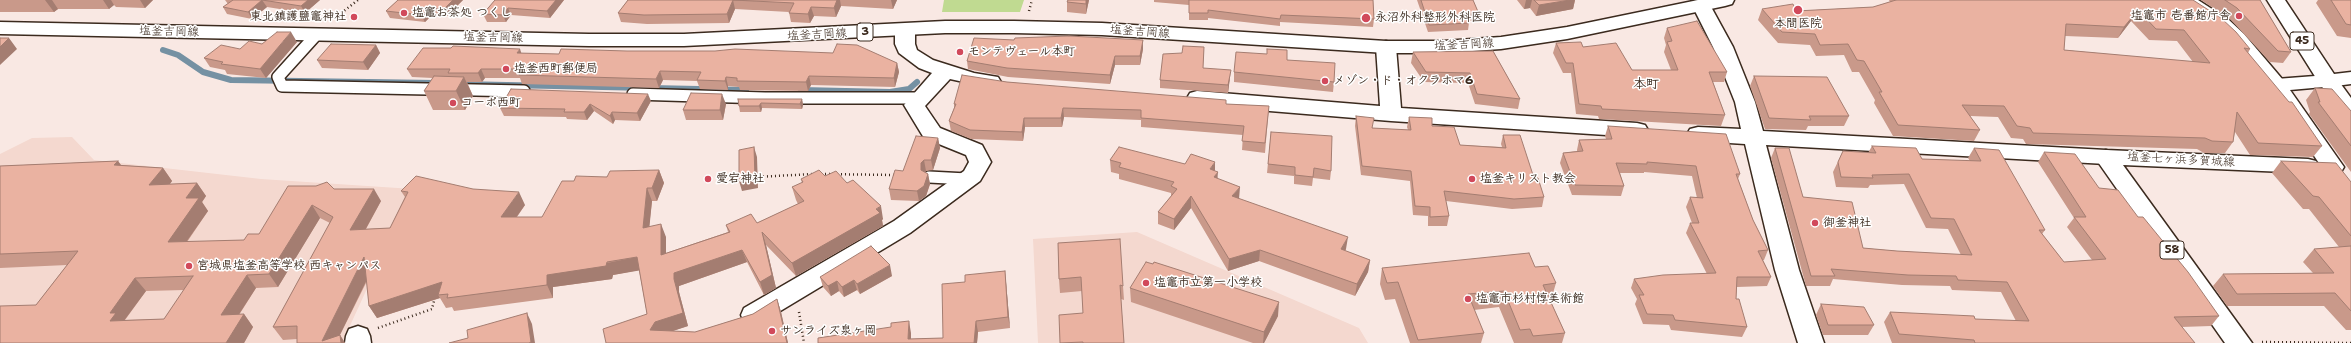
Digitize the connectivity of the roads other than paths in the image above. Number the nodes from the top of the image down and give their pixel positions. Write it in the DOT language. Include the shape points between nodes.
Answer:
graph roads {
  1 [pos="1725,0"];
  2 [pos="2185,0"];
  3 [pos="2276,0"];
  4 [pos="1701,5"];
  5 [pos="0,28"];
  6 [pos="905,30"];
  7 [pos="316,35"];
  8 [pos="1386,47"];
  9 [pos="946,71"];
  10 [pos="2351,78"];
  11 [pos="2328,81"];
  12 [pos="1008,84"];
  13 [pos="2276,85"];
  14 [pos="534,91"];
  15 [pos="619,94"];
  16 [pos="1179,97"];
  17 [pos="919,98"];
  18 [pos="2351,113"];
  19 [pos="1391,114"];
  20 [pos="1657,131"];
  21 [pos="1680,132"];
  22 [pos="1754,137"];
  23 [pos="2106,157"];
  24 [pos="2333,167"];
  25 [pos="929,177"];
  26 [pos="967,180"];
  27 [pos="2346,185"];
  28 [pos="734,322"];
  29 [pos="2249,342"];
  30 [pos="1811,343"];
  1 -- 4 [label="main road, 塩釜吉岡線 / 3"];
  2 -- 13 [label="main road" via="2222,24 2237,38"];
  3 -- 11 [label="main road, 45"];
  4 -- 8 [label="main road, 塩釜吉岡線 / 3" via="1501,44"];
  4 -- 22 [label="main road" via="1723,47 1745,102"];
  5 -- 7 [label="main road, 塩釜吉岡線 / 3"];
  6 -- 7 [label="main road, 塩釜吉岡線 / 3" via="684,40"];
  6 -- 8 [label="main road, 塩釜吉岡線 / 3" via="1006,27 1102,29"];
  6 -- 9 [label="main road" via="905,44 909,53 926,64"];
  7 -- 14 [label="lane" via="280,82"];
  8 -- 19 [label="main road"];
  9 -- 12 [label="main road" via="972,79"];
  9 -- 17 [label="main road"];
  10 -- 11 [label="main road"];
  11 -- 13 [label="main road"];
  11 -- 18 [label="main road"];
  13 -- 24 [label="main road"];
  15 -- 17 [label="lane" via="765,98"];
  16 -- 19 [label="main road"];
  17 -- 26 [label="main road" via="914,105 932,133 974,150 980,162"];
  19 -- 20 [label="main road"];
  21 -- 22 [label="main road"];
  22 -- 23 [label="main road"];
  22 -- 30 [label="main road" via="1787,270"];
  23 -- 24 [label="main road, 塩釜七ヶ浜多賀城線"];
  23 -- 29 [label="main road, 塩釜七ヶ浜多賀城線 / 58"];
  24 -- 27 [label="main road"];
  25 -- 26 [label="lane"];
  26 -- 28 [label="main road" via="902,227 748,318"];
}
